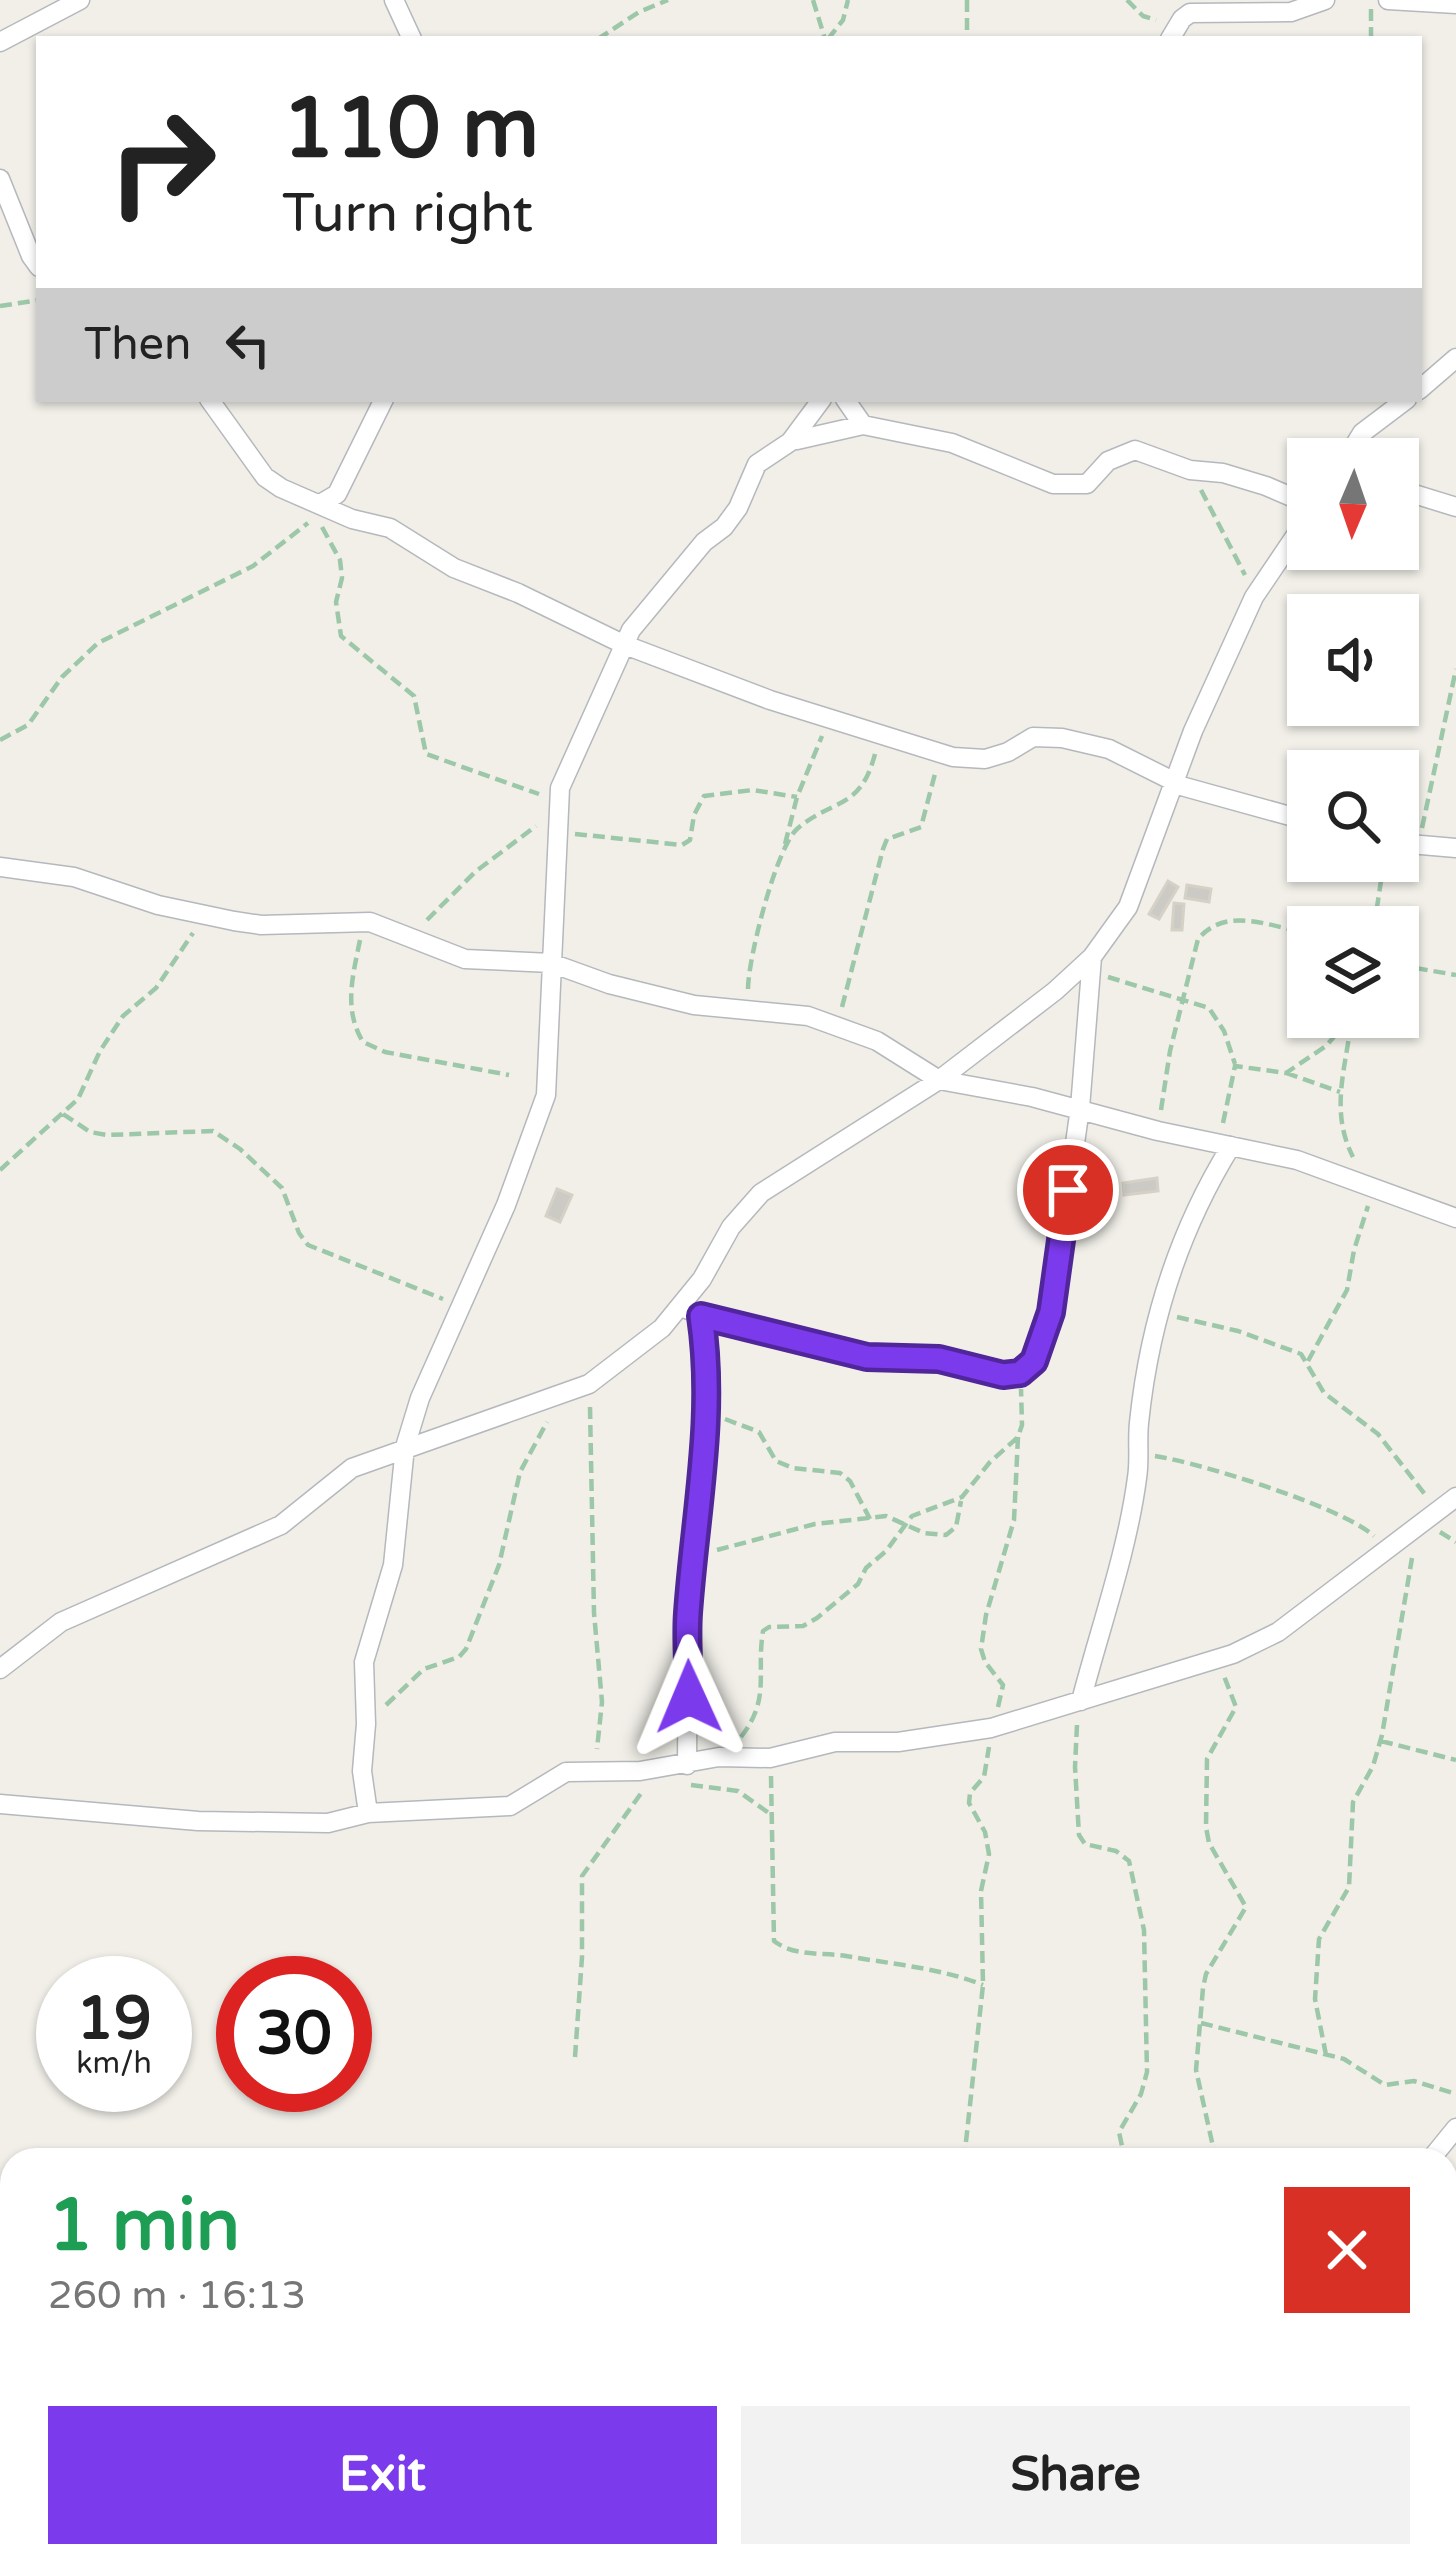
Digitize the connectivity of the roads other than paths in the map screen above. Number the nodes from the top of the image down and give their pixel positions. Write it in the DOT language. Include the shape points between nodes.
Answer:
graph roads {
  1 [pos="80,0"];
  2 [pos="394,0"];
  3 [pos="1325,0"];
  4 [pos="1388,0"];
  5 [pos="1456,4"];
  6 [pos="411,36"];
  7 [pos="1172,36"];
  8 [pos="0,41"];
  9 [pos="0,178"];
  10 [pos="36,263"];
  11 [pos="1456,358"];
  12 [pos="1422,387"];
  13 [pos="211,402"];
  14 [pos="382,402"];
  15 [pos="821,402"];
  16 [pos="847,402"];
  17 [pos="1403,402"];
  18 [pos="862,425"];
  19 [pos="1359,438"];
  20 [pos="790,442"];
  21 [pos="1287,496"];
  22 [pos="1419,496"];
  23 [pos="331,503"];
  24 [pos="1456,507"];
  25 [pos="1287,548"];
  26 [pos="625,645"];
  27 [pos="1174,783"];
  28 [pos="1287,815"];
  29 [pos="1419,843"];
  30 [pos="1456,848"];
  31 [pos="0,867"];
  32 [pos="551,963"];
  33 [pos="1092,964"];
  34 [pos="939,1080"];
  35 [pos="1080,1108"];
  36 [pos="1224,1145"];
  37 [pos="1456,1218"];
  38 [pos="680,1307"];
  39 [pos="701,1316"];
  40 [pos="405,1447"];
  41 [pos="1456,1497"];
  42 [pos="0,1669"];
  43 [pos="1081,1701"];
  44 [pos="702,1761"];
  45 [pos="0,1804"];
  46 [pos="368,1813"];
  1 -- 8 [label="street"];
  2 -- 6 [label="street"];
  3 -- 7 [label="street" via="1291,12 1196,12"];
  4 -- 5 [label="street"];
  9 -- 10 [label="street"];
  11 -- 12 [label="street"];
  13 -- 23 [label="street" via="265,477"];
  14 -- 23 [label="street"];
  15 -- 20 [label="street"];
  16 -- 18 [label="street"];
  17 -- 19 [label="street"];
  18 -- 20 [label="street"];
  18 -- 21 [label="street" via="952,443 1064,486 1087,484 1108,461 1135,450"];
  20 -- 26 [label="street" via="757,464 738,508 659,594"];
  22 -- 24 [label="street"];
  23 -- 26 [label="street"];
  25 -- 27 [label="street" via="1254,597"];
  26 -- 27 [label="street" via="940,753 985,759 1034,737 1062,738 1109,749"];
  26 -- 32 [label="street" via="560,788"];
  27 -- 28 [label="street"];
  27 -- 33 [label="street" via="1128,907"];
  29 -- 30 [label="street"];
  31 -- 32 [label="street" via="74,877 158,905 261,925 379,924 465,959"];
  32 -- 34 [label="street" via="694,1005 837,1024"];
  32 -- 40 [label="street" via="546,1095"];
  33 -- 34 [label="street"];
  33 -- 35 [label="street"];
  34 -- 35 [label="street"];
  34 -- 38 [label="street" via="761,1193"];
  35 -- 36 [label="street"];
  35 -- 39 [label="street" via="1051,1312 1034,1361 1020,1373 867,1357"];
  36 -- 37 [label="street" via="1297,1160"];
  36 -- 43 [label="street" via="1160,1313 1137,1478"];
  38 -- 39 [label="street"];
  38 -- 40 [label="street" via="589,1384"];
  39 -- 44 [label="street" via="708,1413 688,1615"];
  40 -- 42 [label="street" via="352,1468 256,1538 61,1622"];
  40 -- 46 [label="street" via="393,1565 364,1654"];
  41 -- 43 [label="street" via="1278,1632"];
  43 -- 44 [label="street" via="991,1728"];
  44 -- 46 [label="street" via="561,1773 510,1806"];
  45 -- 46 [label="street" via="266,1825"];
}
